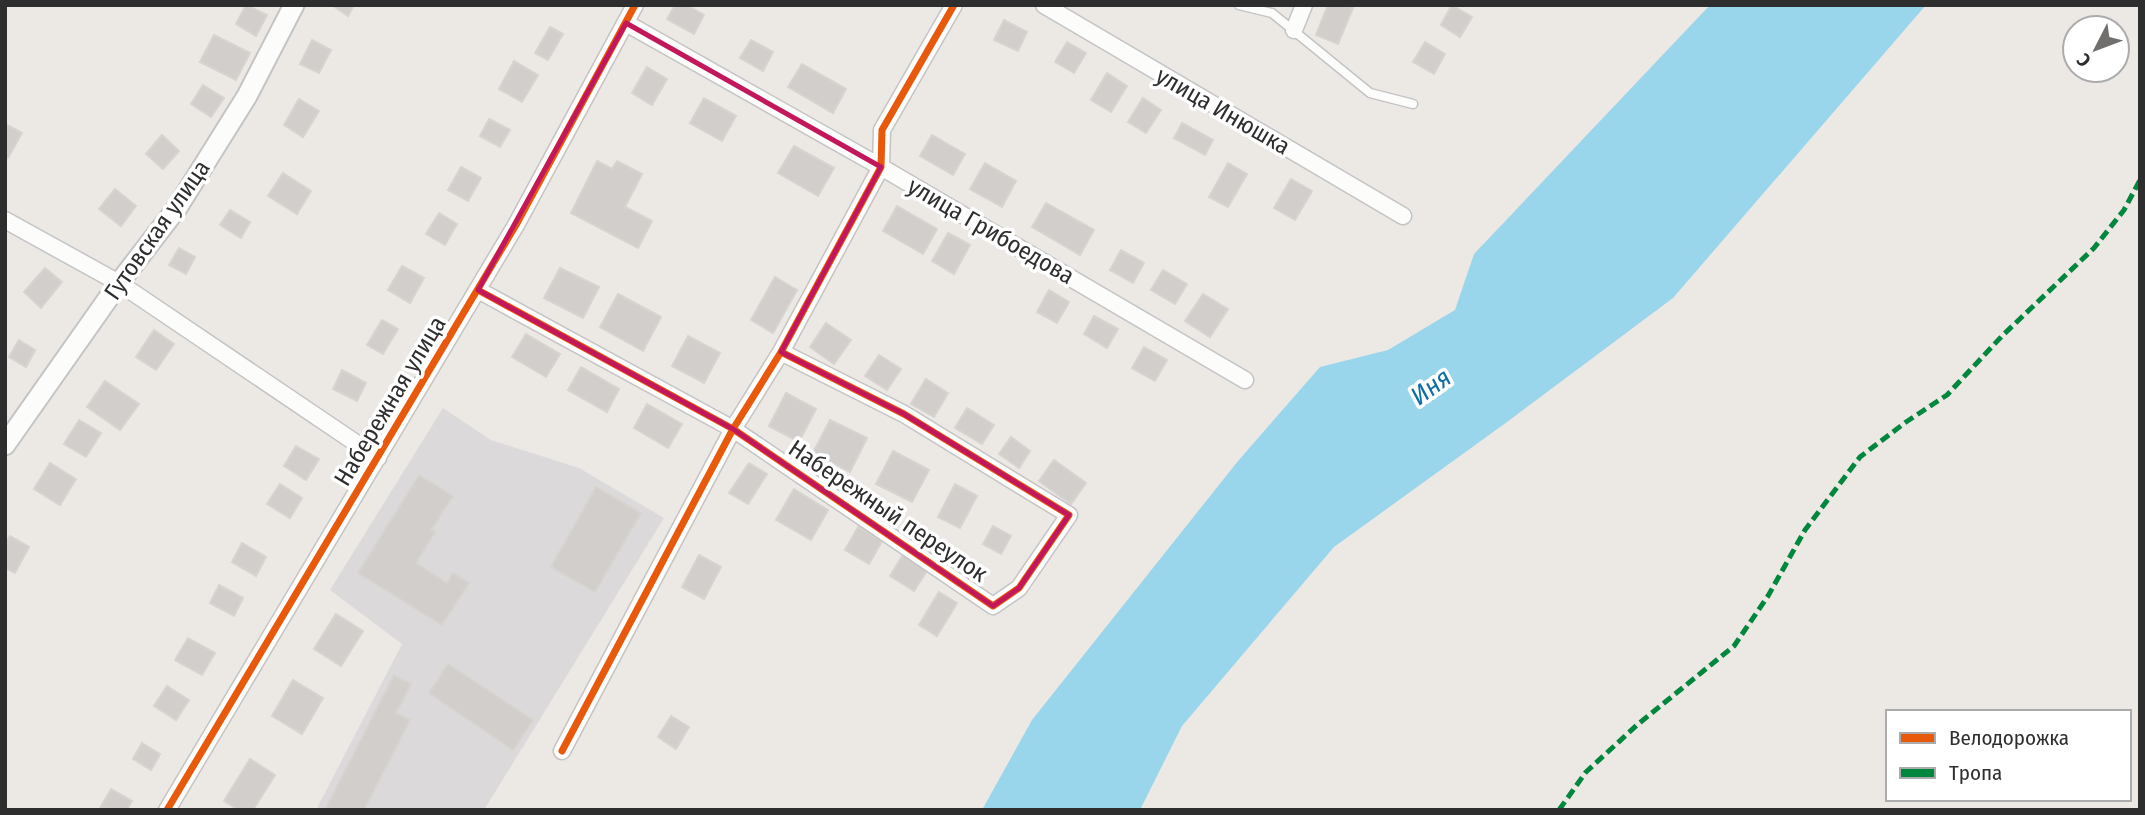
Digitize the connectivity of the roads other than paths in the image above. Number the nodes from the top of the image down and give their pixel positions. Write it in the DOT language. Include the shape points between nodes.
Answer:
graph roads {
  1 [pos="294,5"];
  2 [pos="635,5"];
  3 [pos="954,5"];
  4 [pos="1044,5"];
  5 [pos="1239,5"];
  6 [pos="1304,5"];
  7 [pos="626,23"];
  8 [pos="1294,30"];
  9 [pos="1413,104"];
  10 [pos="881,167"];
  11 [pos="1403,216"];
  12 [pos="5,220"];
  13 [pos="119,284"];
  14 [pos="478,290"];
  15 [pos="781,352"];
  16 [pos="1245,380"];
  17 [pos="733,429"];
  18 [pos="5,446"];
  19 [pos="378,458"];
  20 [pos="562,751"];
  21 [pos="167,810"];
  1 -- 13 [label="street, Гутовская улица" via="247,96 177,208"];
  2 -- 7 [label="street, Набережная улица"];
  3 -- 10 [label="street" via="882,130"];
  4 -- 11 [label="street, улица Инюшка"];
  5 -- 8 [label="lane" via="1272,13"];
  6 -- 8 [label="street"];
  7 -- 10 [label="street, улица Грибоедова"];
  7 -- 14 [label="street, Набережная улица"];
  8 -- 9 [label="lane" via="1370,93"];
  10 -- 15 [label="street"];
  10 -- 16 [label="street, улица Грибоедова"];
  12 -- 13 [label="street"];
  13 -- 18 [label="street, Гутовская улица"];
  13 -- 19 [label="street"];
  14 -- 17 [label="street, Набережный переулок"];
  14 -- 19 [label="street, Набережная улица"];
  15 -- 17 [label="street"];
  15 -- 17 [label="street, Набережный переулок" via="904,414 1069,515 1019,588 993,606"];
  17 -- 20 [label="street"];
  19 -- 21 [label="street, Набережная улица"];
}
